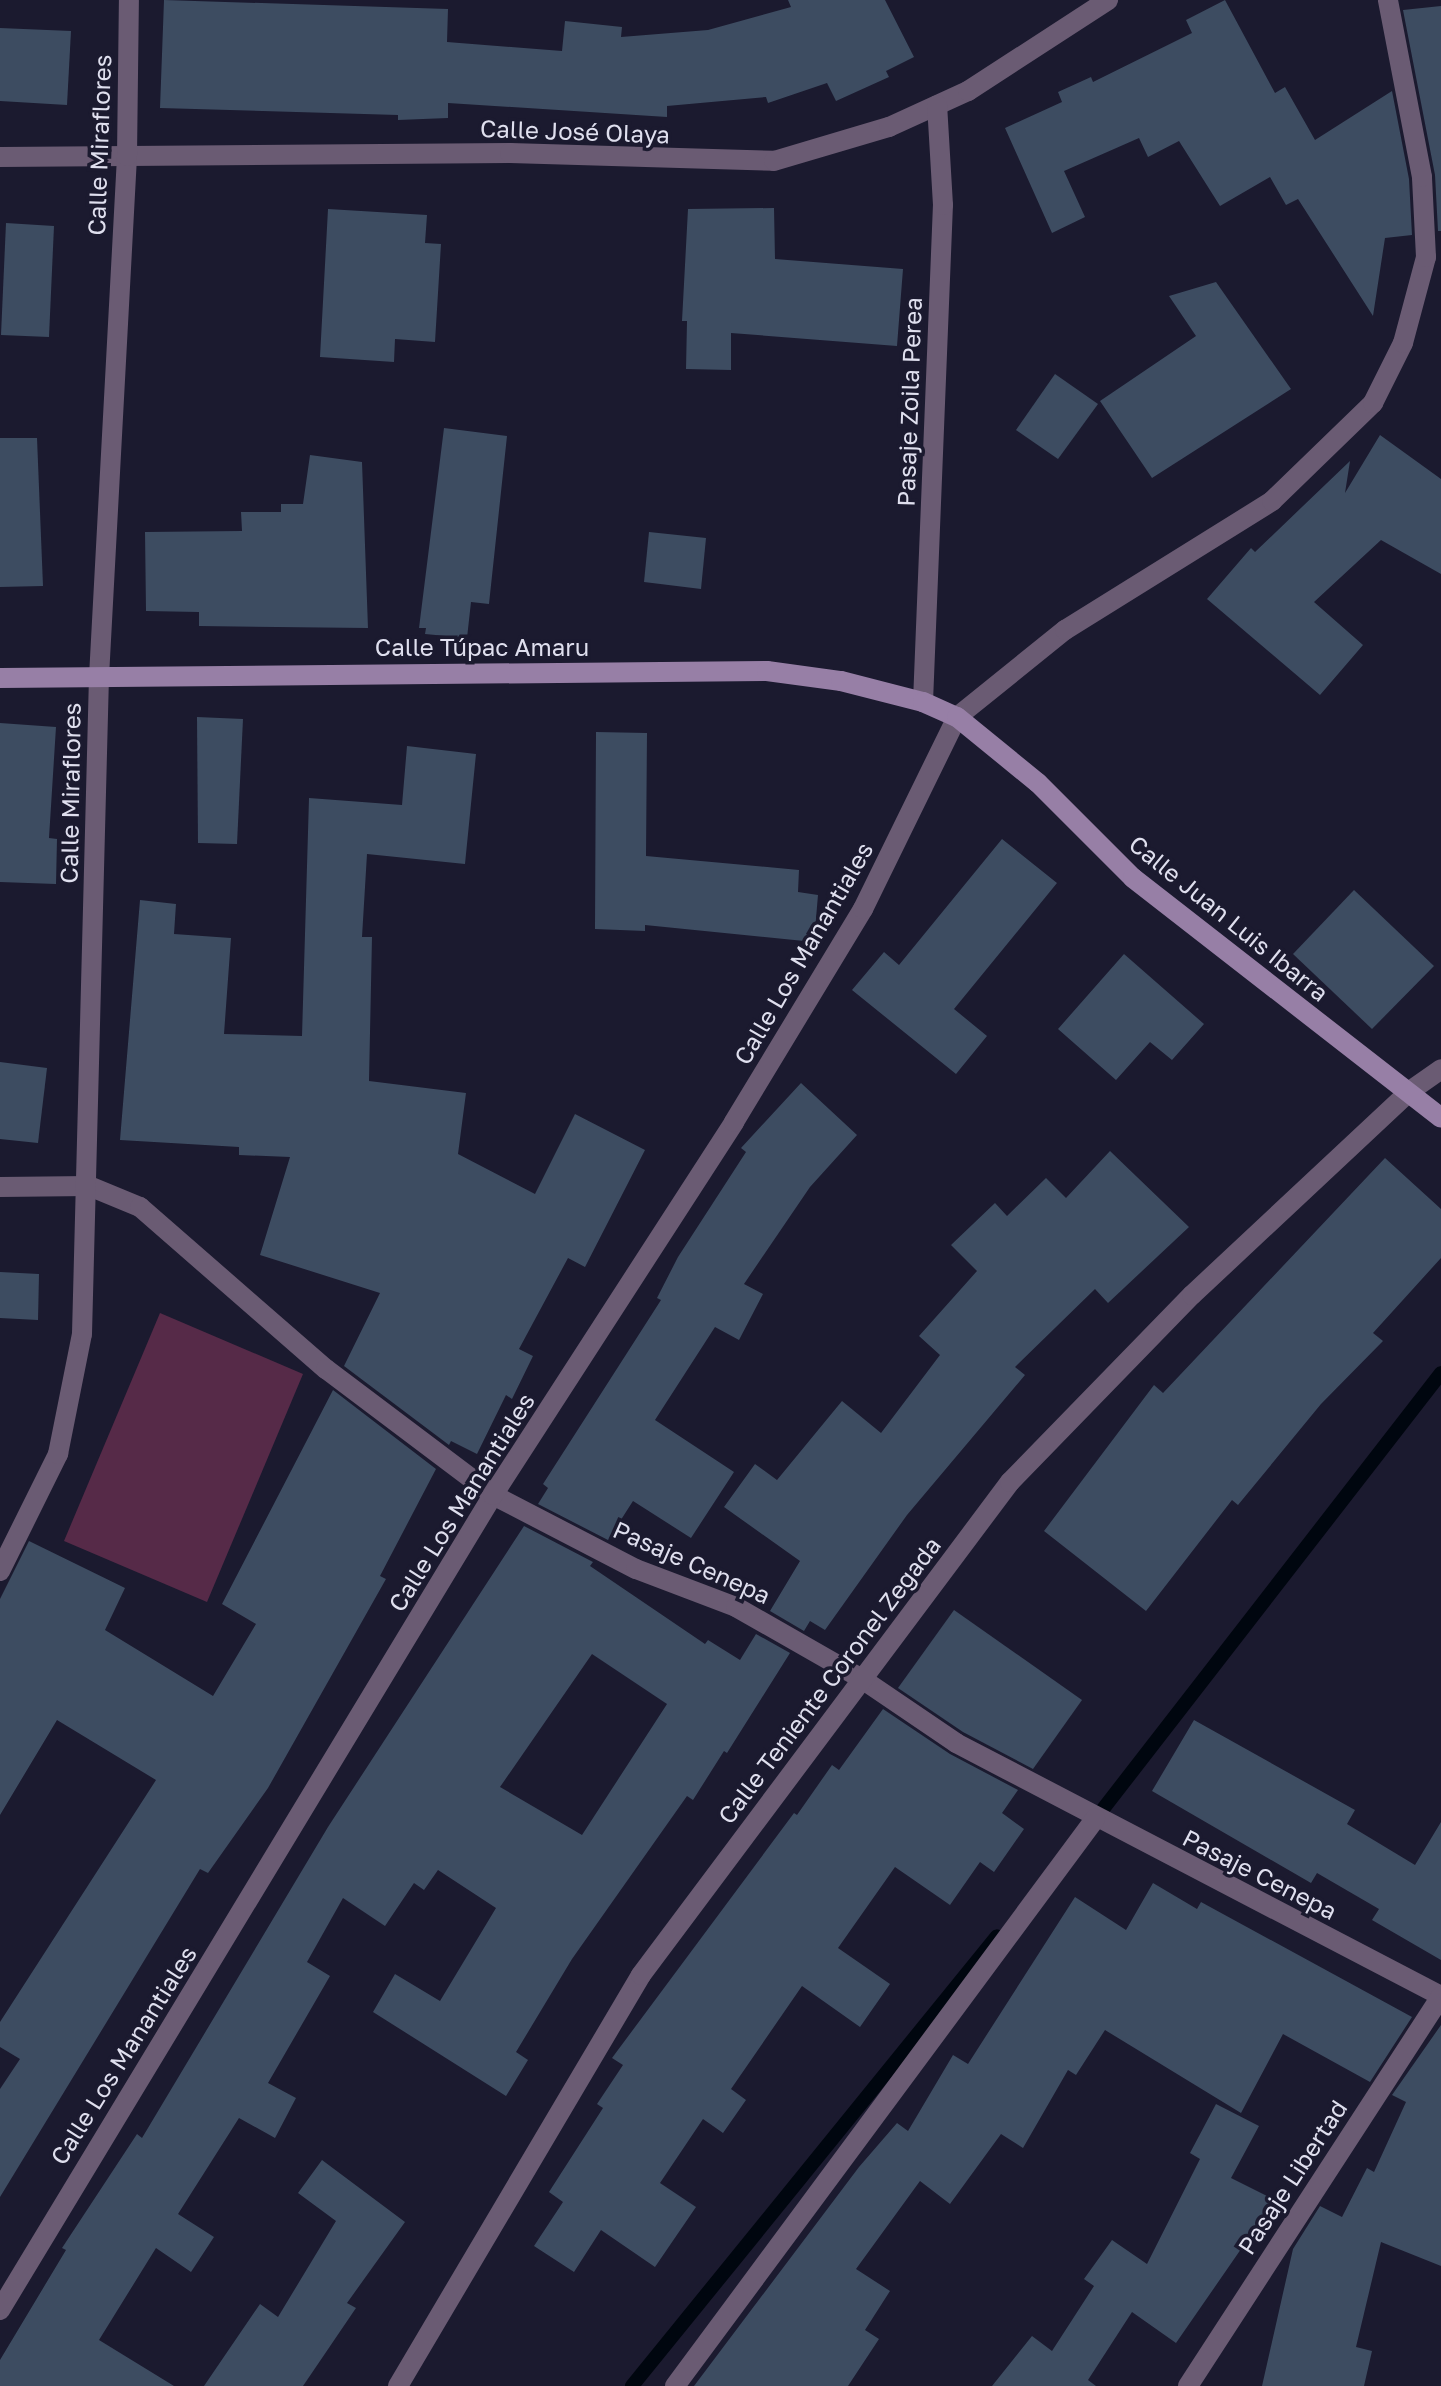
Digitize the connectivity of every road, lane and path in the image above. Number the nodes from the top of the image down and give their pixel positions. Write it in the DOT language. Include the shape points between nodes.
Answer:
graph roads {
  1 [pos="129,0"];
  2 [pos="1108,0"];
  3 [pos="1388,0"];
  4 [pos="937,105"];
  5 [pos="127,156"];
  6 [pos="0,157"];
  7 [pos="99,677"];
  8 [pos="0,678"];
  9 [pos="923,702"];
  10 [pos="957,717"];
  11 [pos="1441,1069"];
  12 [pos="1410,1091"];
  13 [pos="1441,1118"];
  14 [pos="89,1186"];
  15 [pos="0,1187"];
  16 [pos="493,1495"];
  17 [pos="0,1571"];
  18 [pos="862,1679"];
  19 [pos="1095,1819"];
  20 [pos="1441,1996"];
  21 [pos="0,2310"];
  22 [pos="398,2386"];
  23 [pos="675,2386"];
  24 [pos="1188,2386"];
  1 -- 5 [label="street, Calle Miraflores"];
  2 -- 4 [label="street, Calle José Olaya" via="968,91"];
  3 -- 10 [label="street" via="1422,177 1426,257 1403,343 1373,403 1272,501 1065,630"];
  4 -- 5 [label="street, Calle José Olaya" via="889,127 774,161 510,153"];
  4 -- 9 [label="street, Pasaje Zoila Perea" via="943,205"];
  5 -- 6 [label="street, Calle José Olaya"];
  5 -- 7 [label="street, Calle Miraflores"];
  7 -- 8 [label="street, Calle Túpac Amaru"];
  7 -- 9 [label="street, Calle Túpac Amaru" via="767,671 841,681"];
  7 -- 14 [label="street, Calle Miraflores"];
  9 -- 10 [label="street, Calle Túpac Amaru"];
  10 -- 12 [label="street, Calle Juan Luis Ibarra" via="1038,783 1133,878"];
  10 -- 16 [label="street, Calle Los Manantiales" via="863,909 734,1122"];
  11 -- 12 [label="street, Calle Teniente Coronel Zegada"];
  12 -- 13 [label="street, Calle Juan Luis Ibarra"];
  12 -- 18 [label="street, Calle Teniente Coronel Zegada" via="1192,1295 1010,1482"];
  14 -- 15 [label="street"];
  14 -- 16 [label="street, Pasaje Cenepa" via="140,1207 326,1369"];
  14 -- 17 [label="street, Calle Miraflores" via="82,1334 58,1454"];
  16 -- 18 [label="street, Pasaje Cenepa" via="636,1569 736,1607"];
  16 -- 21 [label="street, Calle Los Manantiales"];
  18 -- 19 [label="street, Pasaje Cenepa" via="956,1743"];
  18 -- 22 [label="street, Calle Teniente Coronel Zegada" via="641,1975"];
  19 -- 20 [label="street, Pasaje Cenepa"];
  19 -- 23 [label="street"];
  20 -- 24 [label="street, Pasaje Libertad"];
}
